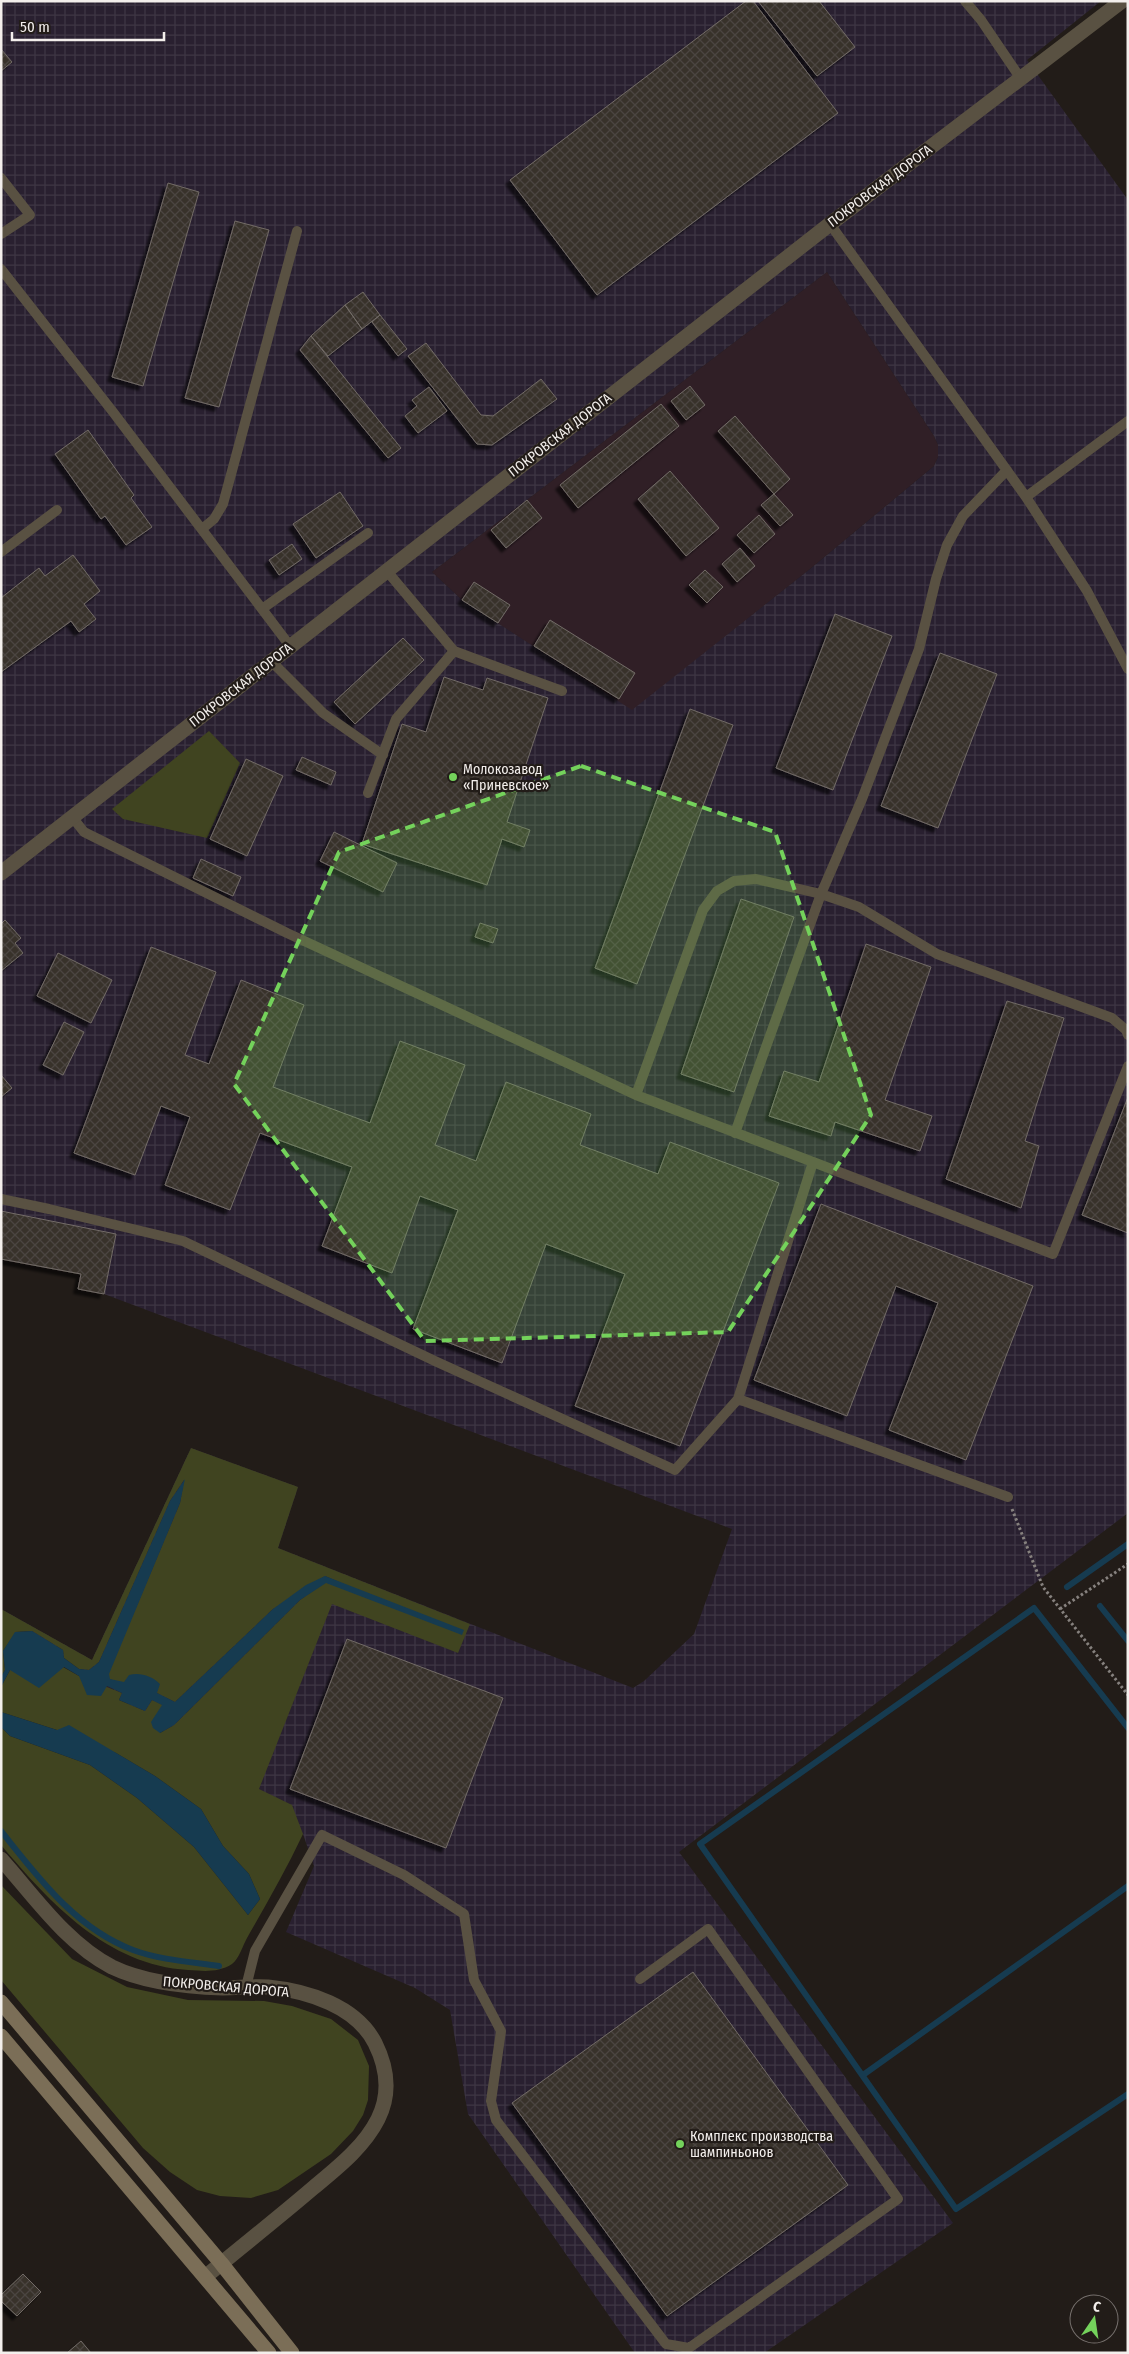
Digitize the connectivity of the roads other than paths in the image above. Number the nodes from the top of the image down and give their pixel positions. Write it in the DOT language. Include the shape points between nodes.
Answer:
graph roads {
  1 [pos="965,1"];
  2 [pos="1122,1"];
  3 [pos="1022,79"];
  4 [pos="1,178"];
  5 [pos="830,224"];
  6 [pos="297,231"];
  7 [pos="1,234"];
  8 [pos="1,269"];
  9 [pos="1128,421"];
  10 [pos="1007,470"];
  11 [pos="1026,497"];
  12 [pos="57,510"];
  13 [pos="202,529"];
  14 [pos="368,533"];
  15 [pos="1,552"];
  16 [pos="386,570"];
  17 [pos="262,609"];
  18 [pos="290,646"];
  19 [pos="454,651"];
  20 [pos="271,661"];
  21 [pos="1128,670"];
  22 [pos="562,691"];
  23 [pos="383,755"];
  24 [pos="368,793"];
  25 [pos="73,818"];
  26 [pos="1,873"];
  27 [pos="821,894"];
  28 [pos="1128,1035"];
  29 [pos="1128,1066"];
  30 [pos="636,1095"];
  31 [pos="735,1133"];
  32 [pos="813,1162"];
  33 [pos="1,1199"];
  34 [pos="738,1399"];
  35 [pos="1008,1497"];
  36 [pos="1,1859"];
  37 [pos="640,1980"];
  38 [pos="246,1987"];
  39 [pos="1,2002"];
  40 [pos="1,2036"];
  41 [pos="221,2264"];
  42 [pos="205,2277"];
  43 [pos="269,2353"];
  44 [pos="292,2353"];
  1 -- 3 [label="lane"];
  2 -- 3 [label="street, ПОКРОВСКАЯ ДОРОГА"];
  3 -- 5 [label="street, ПОКРОВСКАЯ ДОРОГА"];
  4 -- 7 [label="lane" via="30,215"];
  5 -- 10 [label="lane"];
  5 -- 16 [label="street, ПОКРОВСКАЯ ДОРОГА"];
  6 -- 13 [label="lane" via="223,504 214,519"];
  8 -- 13 [label="lane"];
  9 -- 11 [label="lane"];
  10 -- 11 [label="lane"];
  10 -- 27 [label="lane" via="963,516 947,545 919,649 862,799"];
  11 -- 21 [label="lane" via="1087,591"];
  12 -- 15 [label="lane"];
  13 -- 17 [label="lane"];
  14 -- 17 [label="lane"];
  16 -- 18 [label="street, ПОКРОВСКАЯ ДОРОГА"];
  16 -- 19 [label="lane"];
  17 -- 18 [label="lane"];
  18 -- 20 [label="street, ПОКРОВСКАЯ ДОРОГА"];
  19 -- 22 [label="lane"];
  19 -- 23 [label="lane" via="396,719"];
  20 -- 23 [label="lane" via="323,713"];
  20 -- 25 [label="street, ПОКРОВСКАЯ ДОРОГА"];
  23 -- 24 [label="lane"];
  25 -- 26 [label="street, ПОКРОВСКАЯ ДОРОГА"];
  25 -- 30 [label="lane" via="84,832 287,933"];
  27 -- 28 [label="lane" via="859,907 937,954 1112,1018"];
  27 -- 30 [label="lane" via="756,879 734,881 717,891 703,910"];
  27 -- 31 [label="lane"];
  29 -- 32 [label="lane" via="1053,1254"];
  30 -- 31 [label="lane"];
  31 -- 32 [label="lane"];
  32 -- 34 [label="lane"];
  33 -- 34 [label="lane" via="183,1241 437,1362 675,1470"];
  34 -- 35 [label="lane"];
  36 -- 38 [label="street, ПОКРОВСКАЯ ДОРОГА" via="83,1948 112,1967 147,1980 222,1988"];
  37 -- 38 [label="lane" via="708,1929 898,2199 689,2348 666,2344 496,2120 490,2101 500,2031 474,1980 464,1914 404,1875 322,1834 255,1951"];
  38 -- 41 [label="street, ПОКРОВСКАЯ ДОРОГА" via="296,1992 336,2005 367,2028 383,2060 386,2084 384,2103 367,2136 334,2170"];
  39 -- 41 [label="main road"];
  40 -- 42 [label="main road"];
  41 -- 42 [label="street, ПОКРОВСКАЯ ДОРОГА"];
  41 -- 44 [label="main road"];
  42 -- 43 [label="main road"];
}
